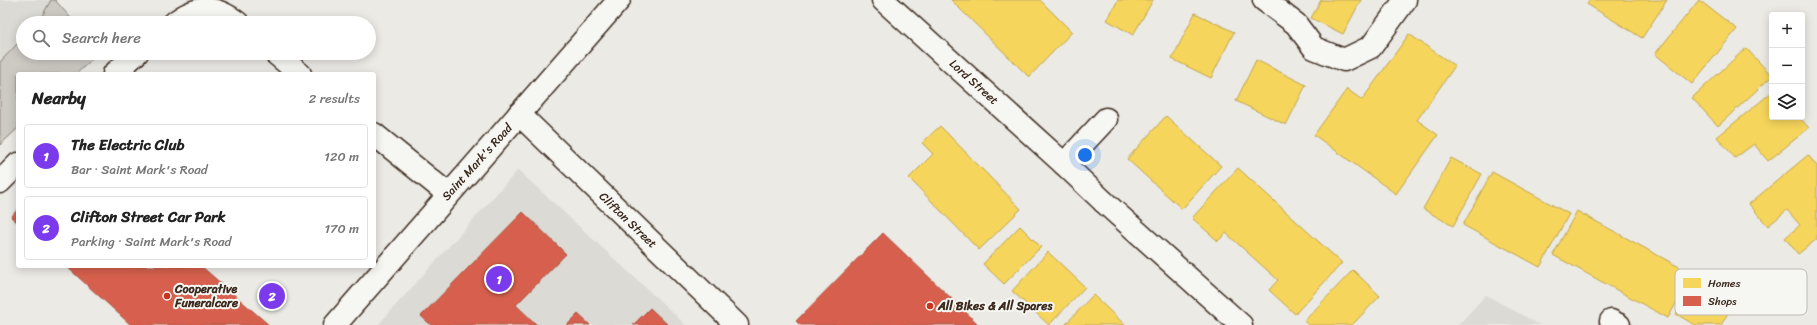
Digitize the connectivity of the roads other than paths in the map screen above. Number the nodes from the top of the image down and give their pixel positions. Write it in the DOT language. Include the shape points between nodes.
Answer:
graph roads {
  1 [pos="619,0"];
  2 [pos="883,0"];
  3 [pos="1264,0"];
  4 [pos="1405,0"];
  5 [pos="186,16"];
  6 [pos="228,16"];
  7 [pos="129,60"];
  8 [pos="283,60"];
  9 [pos="116,72"];
  10 [pos="298,72"];
  11 [pos="519,114"];
  12 [pos="1106,119"];
  13 [pos="376,136"];
  14 [pos="1064,164"];
  15 [pos="16,166"];
  16 [pos="0,182"];
  17 [pos="448,194"];
  18 [pos="335,325"];
  19 [pos="737,325"];
  20 [pos="1241,325"];
  1 -- 11 [label="street, Saint Mark's Road"];
  2 -- 14 [label="street, Lord Street"];
  3 -- 4 [label="street" via="1296,24 1314,48 1344,60 1370,47"];
  5 -- 6 [label="street" via="195,11 215,9"];
  7 -- 9 [label="street"];
  8 -- 10 [label="street"];
  11 -- 17 [label="street, Saint Mark's Road"];
  11 -- 19 [label="street, Clifton Street"];
  12 -- 14 [label="street"];
  13 -- 17 [label="street"];
  14 -- 20 [label="street, Lord Street"];
  15 -- 16 [label="street"];
  17 -- 18 [label="street, Saint Mark's Road"];
}
